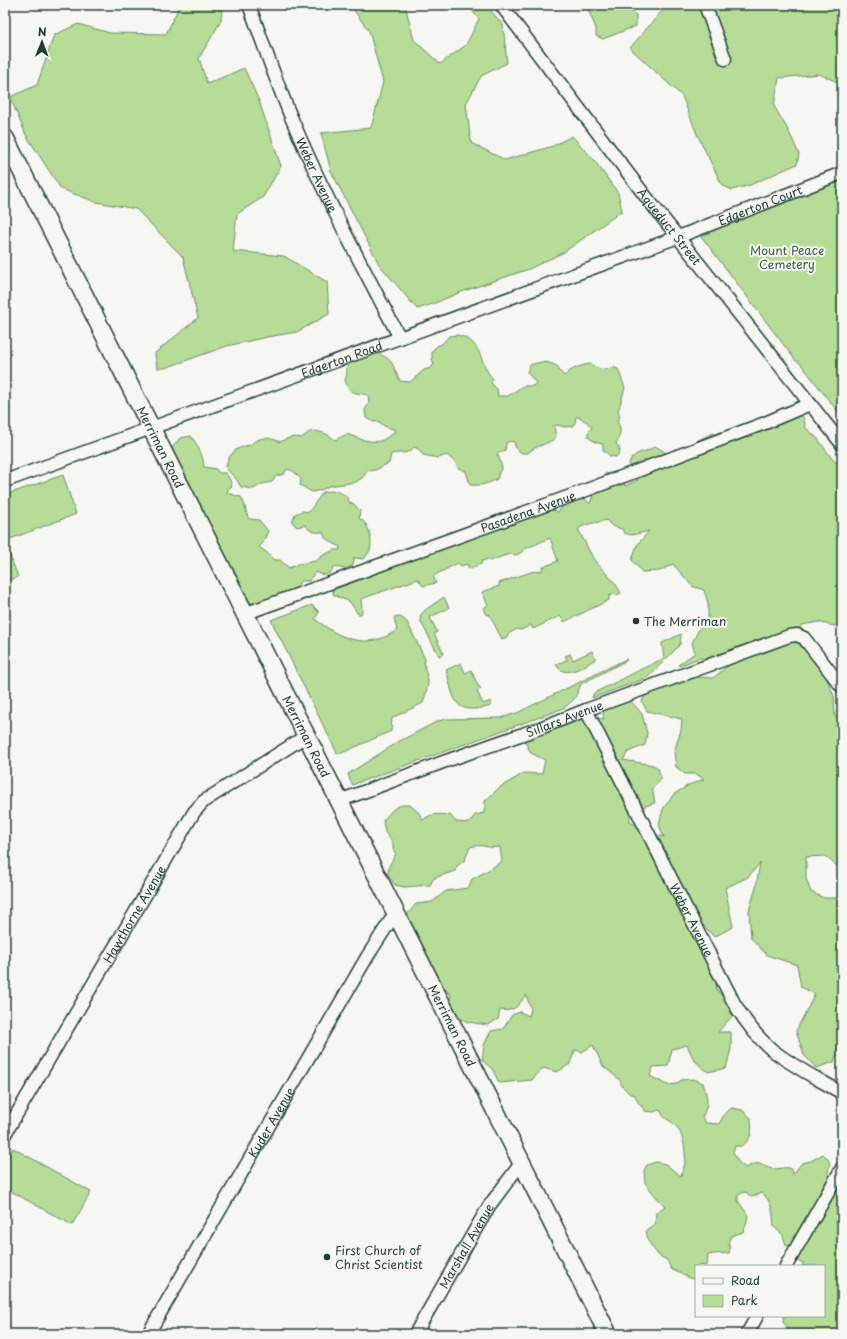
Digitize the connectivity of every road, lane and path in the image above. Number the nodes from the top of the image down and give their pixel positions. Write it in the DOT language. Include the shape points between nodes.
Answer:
graph roads {
  1 [pos="249,5"];
  2 [pos="501,5"];
  3 [pos="705,5"];
  4 [pos="725,60"];
  5 [pos="5,138"];
  6 [pos="842,172"];
  7 [pos="678,237"];
  8 [pos="400,338"];
  9 [pos="810,404"];
  10 [pos="151,429"];
  11 [pos="842,444"];
  12 [pos="5,481"];
  13 [pos="244,614"];
  14 [pos="842,687"];
  15 [pos="586,710"];
  16 [pos="306,736"];
  17 [pos="339,801"];
  18 [pos="396,912"];
  19 [pos="842,1093"];
  20 [pos="5,1134"];
  21 [pos="522,1162"];
  22 [pos="842,1168"];
  23 [pos="787,1265"];
  24 [pos="756,1317"];
  25 [pos="148,1334"];
  26 [pos="415,1334"];
  27 [pos="608,1334"];
  28 [pos="747,1334"];
  1 -- 8 [label="street, Weber Avenue" via="294,124"];
  2 -- 7 [label="street, Aqueduct Street"];
  3 -- 4 [label="street"];
  5 -- 10 [label="main road, Merriman Road"];
  6 -- 7 [label="street, Edgerton Court"];
  7 -- 8 [label="street, Edgerton Road"];
  7 -- 9 [label="street, Aqueduct Street"];
  8 -- 10 [label="street, Edgerton Road"];
  9 -- 11 [label="street, Aqueduct Street"];
  9 -- 13 [label="street, Pasadena Avenue" via="583,491"];
  10 -- 12 [label="street, Edgerton Road"];
  10 -- 13 [label="main road, Merriman Road"];
  13 -- 16 [label="main road, Merriman Road"];
  14 -- 15 [label="street, Sillars Avenue" via="804,638 797,635"];
  15 -- 17 [label="street, Sillars Avenue"];
  15 -- 19 [label="street, Weber Avenue" via="741,1015 770,1048"];
  16 -- 17 [label="main road, Merriman Road"];
  16 -- 20 [label="street, Hawthorne Avenue" via="204,801 194,812"];
  17 -- 18 [label="main road, Merriman Road"];
  18 -- 21 [label="main road, Merriman Road"];
  18 -- 25 [label="street, Kuder Avenue" via="363,964"];
  21 -- 26 [label="street, Marshall Avenue" via="489,1206"];
  21 -- 27 [label="main road, Merriman Road"];
  22 -- 23 [label="street"];
  24 -- 28 [label="street"];
}
